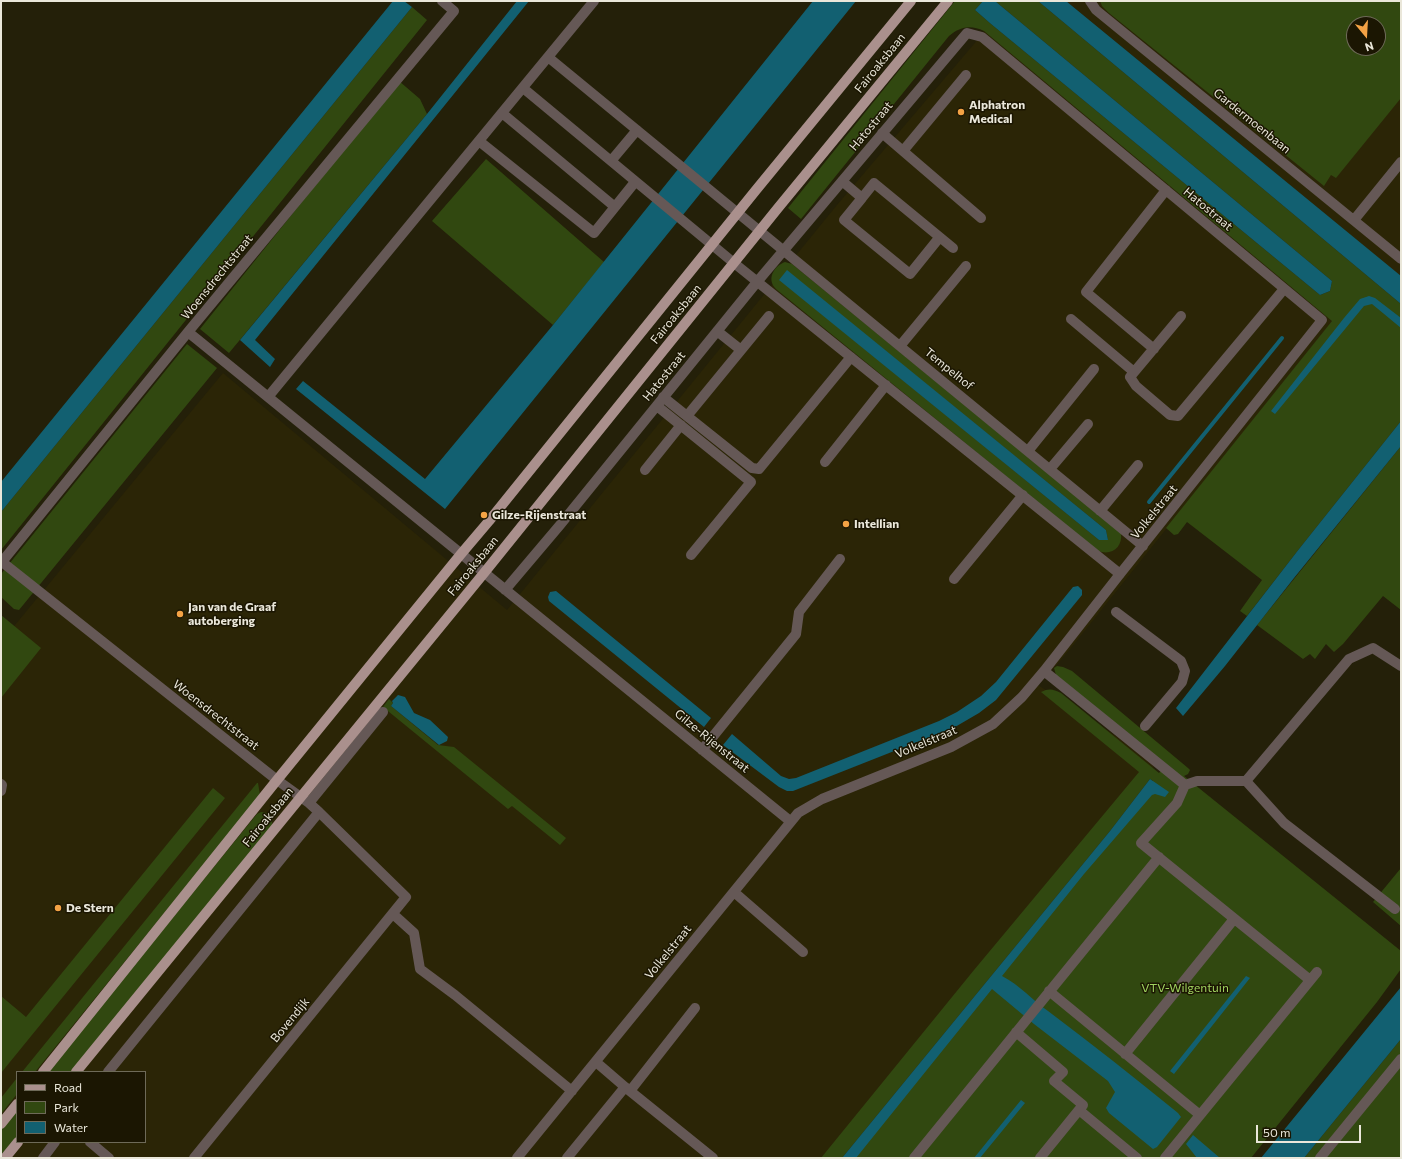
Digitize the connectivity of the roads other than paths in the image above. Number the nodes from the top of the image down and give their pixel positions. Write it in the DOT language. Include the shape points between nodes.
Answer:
graph roads {
  1 [pos="442,1"];
  2 [pos="594,1"];
  3 [pos="912,1"];
  4 [pos="948,1"];
  5 [pos="1090,1"];
  6 [pos="548,57"];
  7 [pos="966,75"];
  8 [pos="523,88"];
  9 [pos="502,113"];
  10 [pos="637,130"];
  11 [pos="882,133"];
  12 [pos="479,141"];
  13 [pos="903,151"];
  14 [pos="611,161"];
  15 [pos="1401,162"];
  16 [pos="842,181"];
  17 [pos="636,182"];
  18 [pos="1166,190"];
  19 [pos="862,198"];
  20 [pos="615,208"];
  21 [pos="738,213"];
  22 [pos="981,218"];
  23 [pos="1354,220"];
  24 [pos="760,231"];
  25 [pos="940,238"];
  26 [pos="712,245"];
  27 [pos="953,248"];
  28 [pos="783,250"];
  29 [pos="1401,259"];
  30 [pos="734,264"];
  31 [pos="966,266"];
  32 [pos="757,282"];
  33 [pos="1284,288"];
  34 [pos="770,316"];
  35 [pos="1181,316"];
  36 [pos="1071,319"];
  37 [pos="1322,320"];
  38 [pos="717,331"];
  39 [pos="188,332"];
  40 [pos="900,346"];
  41 [pos="1154,349"];
  42 [pos="741,350"];
  43 [pos="851,357"];
  44 [pos="1094,369"];
  45 [pos="1134,372"];
  46 [pos="886,386"];
  47 [pos="268,397"];
  48 [pos="660,401"];
  49 [pos="687,416"];
  50 [pos="1088,424"];
  51 [pos="681,425"];
  52 [pos="1028,451"];
  53 [pos="825,462"];
  54 [pos="1138,466"];
  55 [pos="1050,469"];
  56 [pos="645,470"];
  57 [pos="1023,495"];
  58 [pos="1100,510"];
  59 [pos="1143,546"];
  60 [pos="461,554"];
  61 [pos="691,556"];
  62 [pos="840,559"];
  63 [pos="1,562"];
  64 [pos="484,573"];
  65 [pos="1120,574"];
  66 [pos="954,579"];
  67 [pos="505,590"];
  68 [pos="1116,612"];
  69 [pos="1401,666"];
  70 [pos="1044,671"];
  71 [pos="383,712"];
  72 [pos="1146,726"];
  73 [pos="702,750"];
  74 [pos="277,780"];
  75 [pos="1246,781"];
  76 [pos="1,784"];
  77 [pos="1185,785"];
  78 [pos="1,790"];
  79 [pos="305,801"];
  80 [pos="319,812"];
  81 [pos="790,821"];
  82 [pos="1158,857"];
  83 [pos="734,892"];
  84 [pos="406,897"];
  85 [pos="1395,909"];
  86 [pos="393,914"];
  87 [pos="1234,918"];
  88 [pos="803,952"];
  89 [pos="1317,972"];
  90 [pos="1310,980"];
  91 [pos="1049,991"];
  92 [pos="695,1008"];
  93 [pos="1016,1032"];
  94 [pos="1125,1054"];
  95 [pos="1401,1059"];
  96 [pos="596,1062"];
  97 [pos="44,1071"];
  98 [pos="77,1071"];
  99 [pos="109,1071"];
  100 [pos="628,1089"];
  101 [pos="572,1091"];
  102 [pos="16,1105"];
  103 [pos="1079,1110"];
  104 [pos="1200,1115"];
  105 [pos="1,1124"];
  106 [pos="17,1143"];
  107 [pos="54,1143"];
  108 [pos="91,1143"];
  109 [pos="48,1156"];
  110 [pos="5,1158"];
  111 [pos="109,1158"];
  112 [pos="194,1158"];
  113 [pos="517,1158"];
  114 [pos="567,1158"];
  115 [pos="714,1158"];
  116 [pos="914,1158"];
  117 [pos="1040,1158"];
  118 [pos="1137,1158"];
  119 [pos="1165,1158"];
  120 [pos="1320,1158"];
  1 -- 39 [label="street, Woensdrechtstraat" via="454,11"];
  2 -- 6 [label="street"];
  3 -- 21 [label="main road, Fairoaksbaan"];
  4 -- 24 [label="main road, Fairoaksbaan"];
  5 -- 23 [label="street, Gardermoenbaan" via="1096,10"];
  6 -- 8 [label="street"];
  6 -- 10 [label="street, Tempelhof"];
  7 -- 13 [label="street"];
  8 -- 9 [label="street"];
  8 -- 14 [label="street"];
  9 -- 12 [label="street"];
  9 -- 20 [label="street"];
  10 -- 14 [label="street"];
  10 -- 21 [label="street, Tempelhof"];
  11 -- 13 [label="street"];
  11 -- 16 [label="street, Hatostraat"];
  11 -- 18 [label="street, Hatostraat" via="967,33 982,37"];
  12 -- 20 [label="street" via="594,233"];
  12 -- 47 [label="street"];
  13 -- 22 [label="street"];
  14 -- 17 [label="street"];
  15 -- 23 [label="street"];
  16 -- 19 [label="street"];
  16 -- 28 [label="street, Hatostraat"];
  17 -- 20 [label="street"];
  17 -- 26 [label="street"];
  18 -- 33 [label="street, Hatostraat"];
  18 -- 41 [label="street" via="1086,292"];
  19 -- 25 [label="street" via="874,183"];
  19 -- 25 [label="street" via="844,220 910,274"];
  21 -- 24 [label="street, Tempelhof"];
  21 -- 26 [label="main road, Fairoaksbaan"];
  23 -- 29 [label="street, Gardermoenbaan"];
  24 -- 28 [label="street, Tempelhof"];
  24 -- 30 [label="main road, Fairoaksbaan"];
  25 -- 27 [label="street"];
  26 -- 30 [label="street"];
  26 -- 60 [label="main road, Fairoaksbaan"];
  28 -- 32 [label="street, Hatostraat"];
  28 -- 40 [label="street, Tempelhof"];
  30 -- 32 [label="street"];
  30 -- 64 [label="main road, Fairoaksbaan"];
  31 -- 40 [label="street"];
  32 -- 38 [label="street, Hatostraat"];
  32 -- 43 [label="street"];
  33 -- 37 [label="street, Hatostraat"];
  33 -- 45 [label="street" via="1178,416 1170,415 1136,386 1130,377"];
  34 -- 42 [label="street"];
  35 -- 41 [label="street"];
  36 -- 45 [label="street"];
  37 -- 59 [label="street, Volkelstraat"];
  38 -- 42 [label="street"];
  38 -- 48 [label="street, Hatostraat"];
  39 -- 47 [label="street, Gilze-Rijenstraat"];
  39 -- 63 [label="street, Woensdrechtstraat"];
  40 -- 52 [label="street, Tempelhof"];
  41 -- 45 [label="street"];
  42 -- 49 [label="street"];
  43 -- 46 [label="street"];
  43 -- 49 [label="street" via="759,469 752,468"];
  44 -- 52 [label="street"];
  46 -- 53 [label="street"];
  46 -- 57 [label="street"];
  47 -- 60 [label="street, Gilze-Rijenstraat"];
  48 -- 49 [label="street"];
  48 -- 51 [label="street"];
  48 -- 67 [label="street, Hatostraat"];
  50 -- 55 [label="street"];
  51 -- 56 [label="street"];
  51 -- 61 [label="street" via="751,482"];
  52 -- 55 [label="street, Tempelhof"];
  54 -- 58 [label="street"];
  55 -- 58 [label="street, Tempelhof"];
  57 -- 65 [label="street"];
  57 -- 66 [label="street"];
  58 -- 59 [label="street, Tempelhof"];
  59 -- 65 [label="street, Volkelstraat"];
  60 -- 64 [label="street, Gilze-Rijenstraat"];
  60 -- 74 [label="main road, Fairoaksbaan"];
  62 -- 73 [label="street" via="799,612 796,634"];
  63 -- 74 [label="street, Woensdrechtstraat"];
  64 -- 67 [label="street, Gilze-Rijenstraat"];
  64 -- 79 [label="main road, Fairoaksbaan"];
  65 -- 70 [label="street, Volkelstraat"];
  67 -- 73 [label="street, Gilze-Rijenstraat"];
  68 -- 72 [label="street" via="1181,661 1185,671 1182,682"];
  69 -- 75 [label="street" via="1373,648 1349,659"];
  70 -- 77 [label="street"];
  70 -- 81 [label="street, Volkelstraat" via="1022,697 993,724 951,747 822,799 798,813"];
  71 -- 79 [label="street"];
  73 -- 81 [label="street, Gilze-Rijenstraat"];
  74 -- 79 [label="street, Woensdrechtstraat"];
  74 -- 97 [label="main road, Fairoaksbaan"];
  75 -- 77 [label="street" via="1197,781"];
  75 -- 85 [label="street" via="1284,823"];
  76 -- 78 [label="street"];
  77 -- 82 [label="street" via="1177,803 1141,843"];
  79 -- 80 [label="street, Woensdrechtstraat"];
  79 -- 98 [label="main road, Fairoaksbaan"];
  80 -- 84 [label="street, Woensdrechtstraat"];
  80 -- 99 [label="street"];
  81 -- 83 [label="street, Volkelstraat"];
  82 -- 87 [label="street"];
  82 -- 91 [label="street"];
  83 -- 88 [label="street"];
  83 -- 96 [label="street, Volkelstraat"];
  84 -- 86 [label="street, Bovendijk"];
  86 -- 101 [label="street" via="414,933 420,969"];
  86 -- 112 [label="street, Bovendijk"];
  87 -- 90 [label="street"];
  87 -- 94 [label="street"];
  89 -- 90 [label="street"];
  90 -- 104 [label="street"];
  91 -- 93 [label="street"];
  91 -- 94 [label="street"];
  92 -- 100 [label="street"];
  93 -- 103 [label="street" via="1063,1072 1054,1081 1083,1104"];
  93 -- 116 [label="street"];
  94 -- 104 [label="street"];
  95 -- 120 [label="street"];
  96 -- 100 [label="street"];
  96 -- 101 [label="street, Volkelstraat"];
  100 -- 114 [label="street"];
  100 -- 115 [label="street"];
  101 -- 113 [label="street, Volkelstraat"];
  102 -- 105 [label="main road"];
  103 -- 117 [label="street"];
  103 -- 118 [label="street"];
  104 -- 119 [label="street"];
  106 -- 110 [label="main road"];
  107 -- 109 [label="street"];
  108 -- 111 [label="street"];
}
